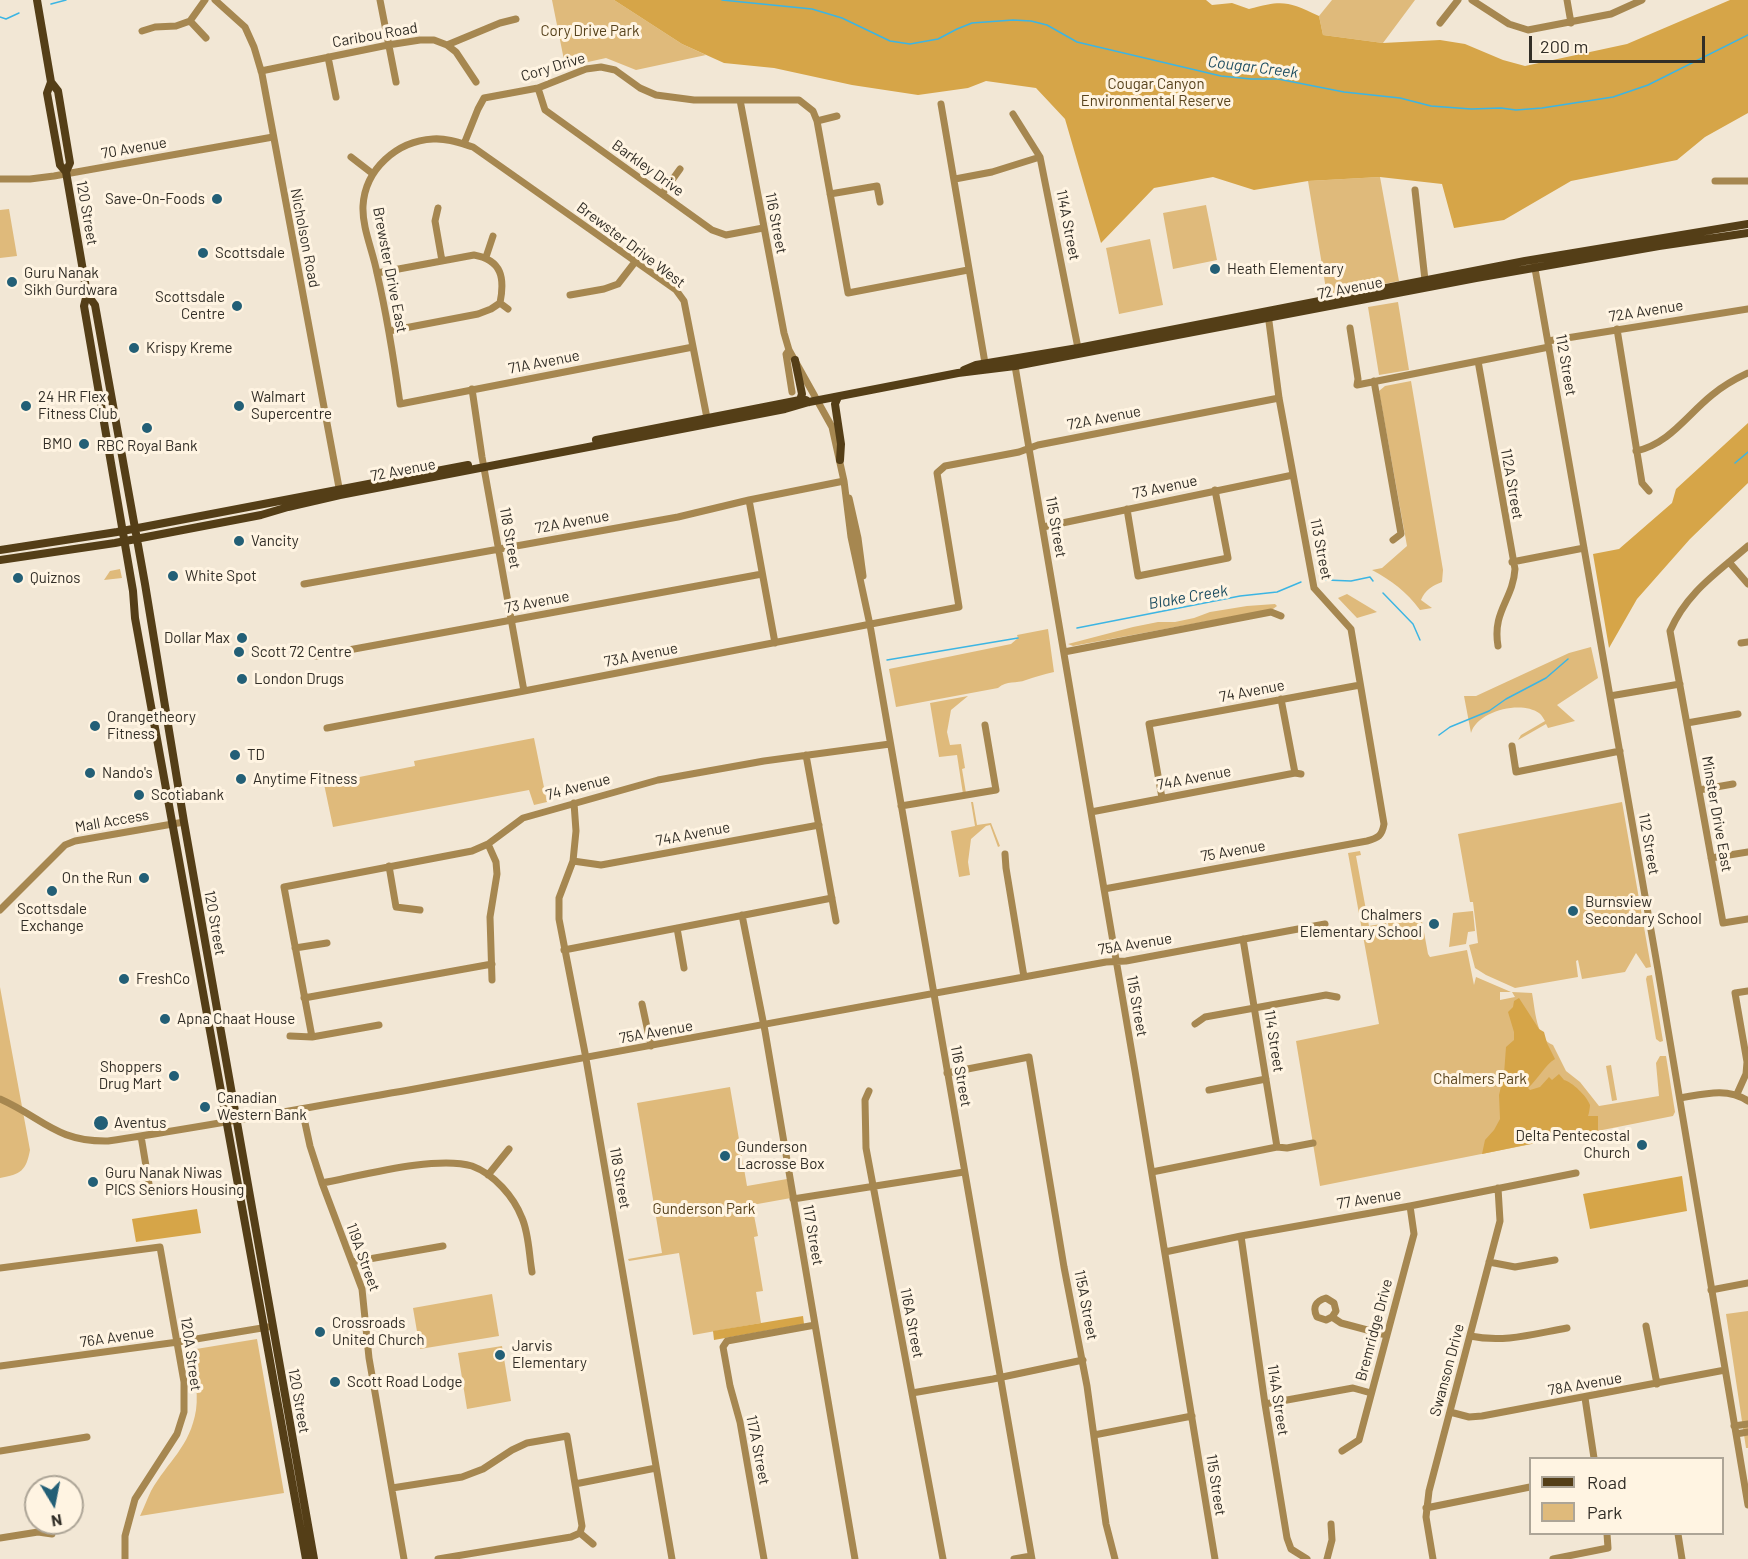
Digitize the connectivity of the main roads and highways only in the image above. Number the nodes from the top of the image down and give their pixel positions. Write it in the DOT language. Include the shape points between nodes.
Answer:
graph roads {
  1 [pos="37,0"];
  2 [pos="1748,224"];
  3 [pos="1748,233"];
  4 [pos="1534,264"];
  5 [pos="87,294"];
  6 [pos="1268,315"];
  7 [pos="795,360"];
  8 [pos="958,373"];
  9 [pos="838,397"];
  10 [pos="800,400"];
  11 [pos="813,401"];
  12 [pos="840,460"];
  13 [pos="483,465"];
  14 [pos="340,493"];
  15 [pos="256,505"];
  16 [pos="214,524"];
  17 [pos="134,529"];
  18 [pos="122,531"];
  19 [pos="136,539"];
  20 [pos="124,541"];
  21 [pos="0,550"];
  22 [pos="0,560"];
  23 [pos="191,931"];
  24 [pos="210,970"];
  25 [pos="199,975"];
  26 [pos="219,1018"];
  27 [pos="268,1327"];
  28 [pos="295,1498"];
  29 [pos="308,1526"];
  30 [pos="306,1559"];
  31 [pos="314,1559"];
  1 -- 5 [label="main road, 120 Street" via="51,82 47,93 60,165 66,173"];
  2 -- 4 [label="main road, 72 Avenue"];
  3 -- 4 [label="main road, 72 Avenue"];
  4 -- 6 [label="main road, 72 Avenue"];
  4 -- 6 [label="main road, 72 Avenue" via="1425,280"];
  5 -- 17 [label="main road, 120 Street" via="95,305"];
  5 -- 18 [label="main road, 120 Street" via="84,306"];
  6 -- 8 [label="main road, 72 Avenue" via="1015,366"];
  6 -- 8 [label="main road, 72 Avenue" via="985,363"];
  7 -- 10 [label="main road"];
  8 -- 9 [label="main road, 72 Avenue"];
  9 -- 11 [label="main road, 72 Avenue"];
  9 -- 12 [label="main road"];
  10 -- 11 [label="main road, 72 Avenue"];
  10 -- 13 [label="main road, 72 Avenue"];
  11 -- 13 [label="main road, 72 Avenue" via="774,412"];
  13 -- 14 [label="main road, 72 Avenue"];
  14 -- 15 [label="main road, 72 Avenue"];
  14 -- 16 [label="main road, 72 Avenue"];
  15 -- 16 [label="main road" via="246,513 219,518"];
  15 -- 17 [label="main road, 72 Avenue"];
  16 -- 19 [label="main road, 72 Avenue"];
  17 -- 18 [label="main road, 72 Avenue"];
  17 -- 19 [label="main road, 120 Street"];
  18 -- 20 [label="main road, 120 Street"];
  18 -- 21 [label="main road, 72 Avenue"];
  19 -- 20 [label="main road, 72 Avenue"];
  19 -- 24 [label="main road, 120 Street"];
  20 -- 22 [label="main road, 72 Avenue"];
  20 -- 23 [label="main road, 120 Street"];
  23 -- 24 [label="main road" via="200,934"];
  23 -- 25 [label="main road, 120 Street"];
  24 -- 26 [label="main road, 120 Street"];
  25 -- 26 [label="main road" via="206,979 213,1010"];
  25 -- 27 [label="main road, 120 Street"];
  26 -- 27 [label="main road, 120 Street"];
  27 -- 28 [label="main road, 120 Street"];
  27 -- 29 [label="main road, 120 Street"];
  28 -- 29 [label="main road"];
  28 -- 30 [label="main road, 120 Street"];
  29 -- 31 [label="main road, 120 Street"];
}
